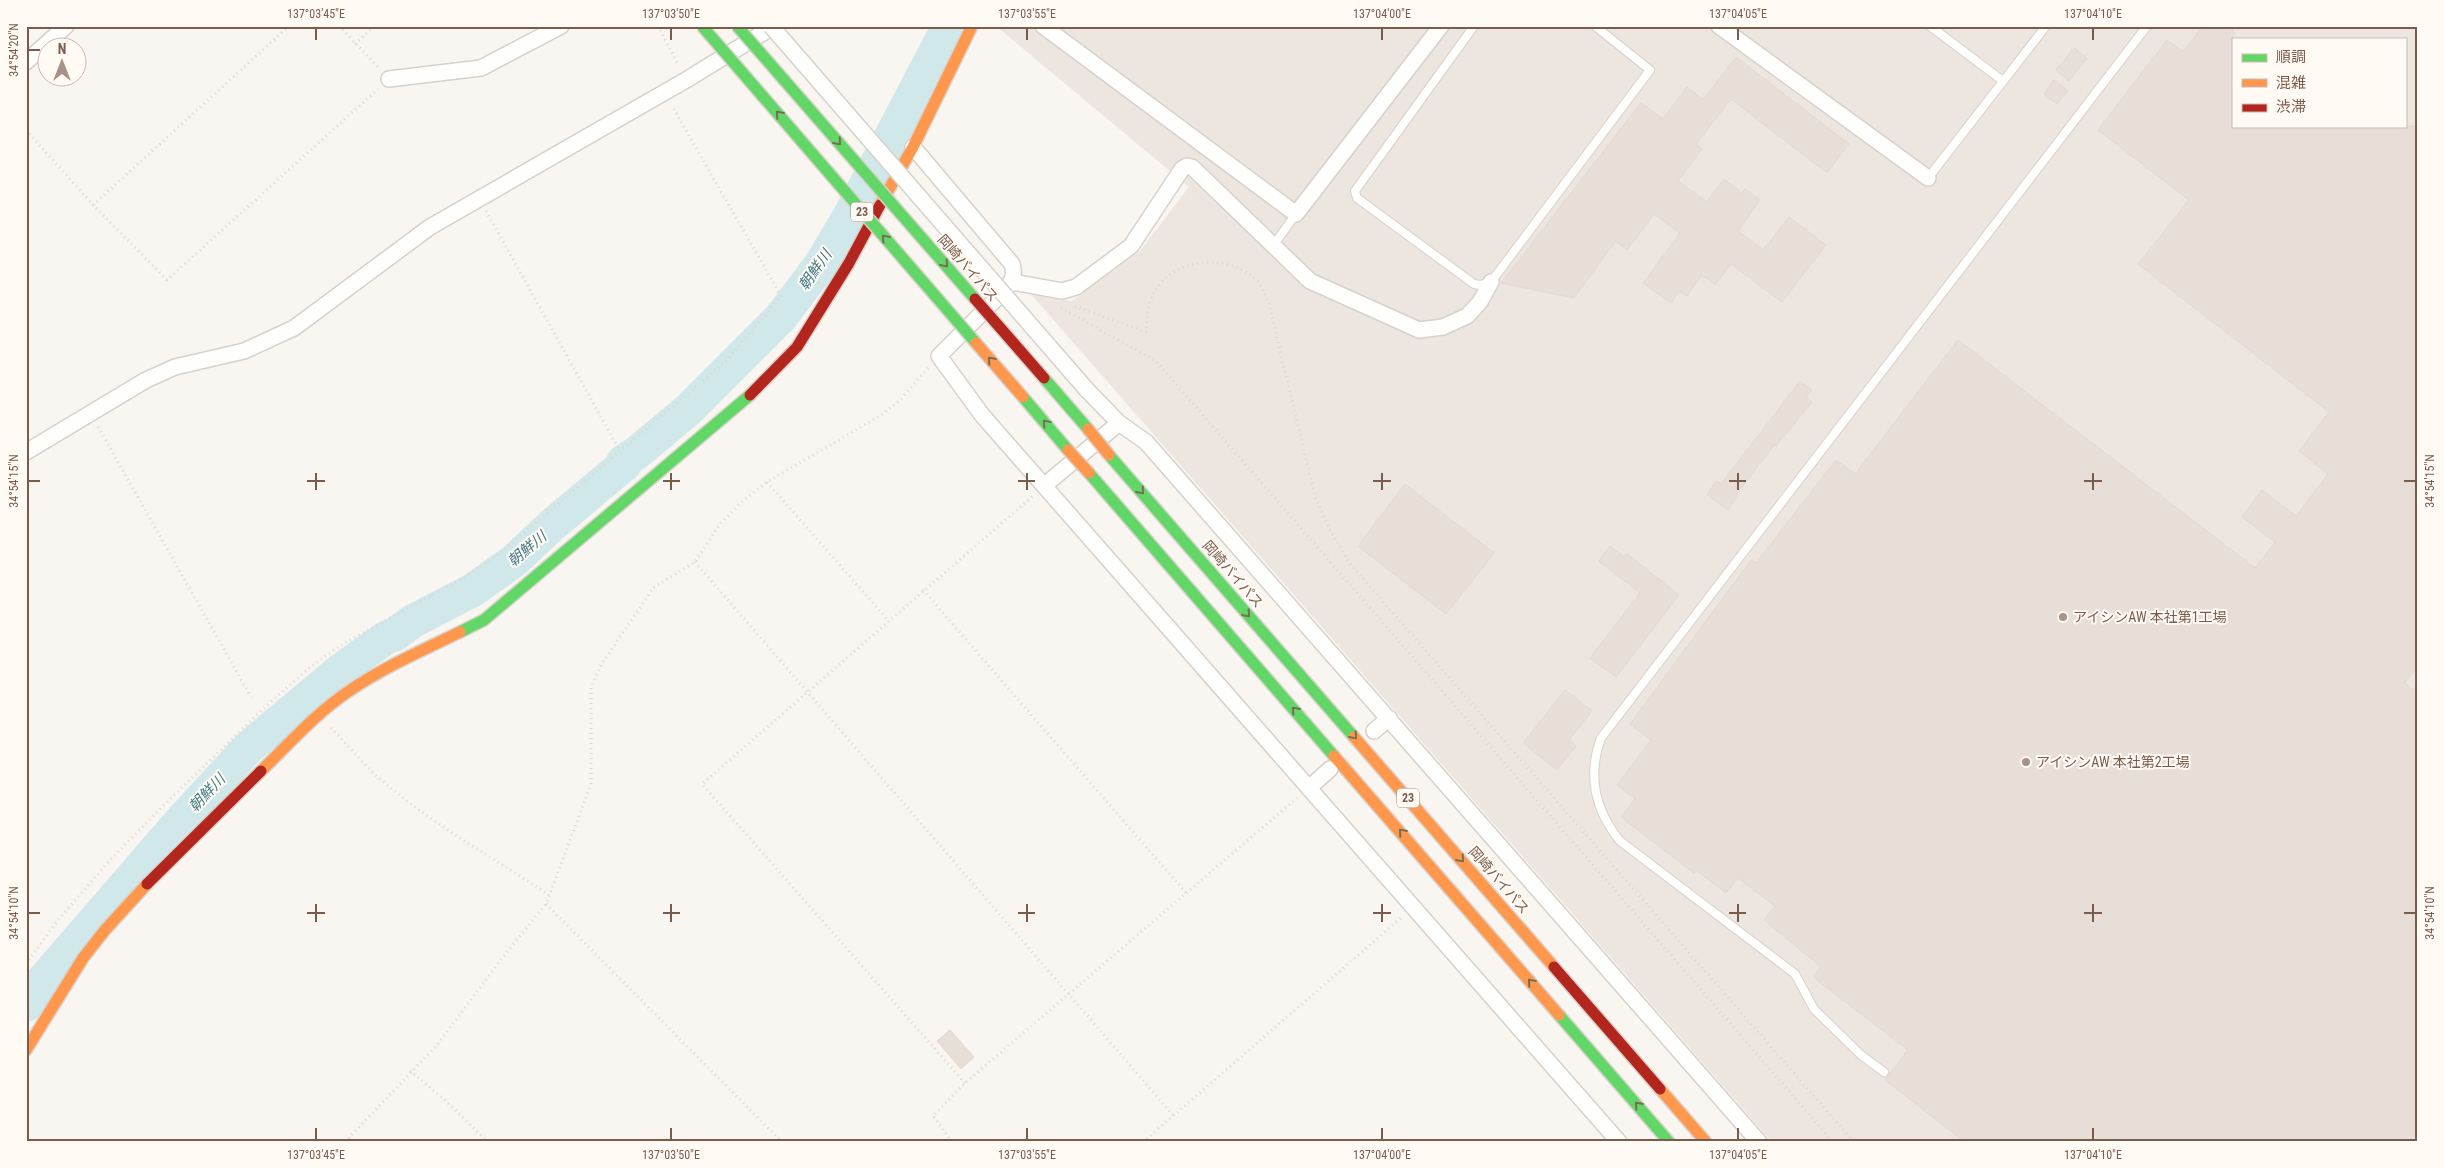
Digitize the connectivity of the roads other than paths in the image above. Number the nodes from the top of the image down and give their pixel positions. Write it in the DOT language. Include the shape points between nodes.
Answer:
graph roads {
  1 [pos="66,26"];
  2 [pos="560,26"];
  3 [pos="702,26"];
  4 [pos="737,26"];
  5 [pos="772,26"];
  6 [pos="972,26"];
  7 [pos="1043,26"];
  8 [pos="1441,26"];
  9 [pos="1474,26"];
  10 [pos="1595,26"];
  11 [pos="1719,26"];
  12 [pos="1930,26"];
  13 [pos="2046,26"];
  14 [pos="2147,26"];
  15 [pos="1606,29"];
  16 [pos="26,62"];
  17 [pos="389,79"];
  18 [pos="2003,81"];
  19 [pos="913,147"];
  20 [pos="1928,178"];
  21 [pos="1296,214"];
  22 [pos="1273,246"];
  23 [pos="1012,282"];
  24 [pos="1491,282"];
  25 [pos="1119,423"];
  26 [pos="26,452"];
  27 [pos="1046,485"];
  28 [pos="1389,718"];
  29 [pos="1374,731"];
  30 [pos="1330,769"];
  31 [pos="1309,788"];
  32 [pos="26,1050"];
  33 [pos="1884,1072"];
  34 [pos="1619,1142"];
  35 [pos="1669,1142"];
  36 [pos="1706,1142"];
  37 [pos="1759,1142"];
  1 -- 16 [label="street"];
  2 -- 17 [label="street" via="481,68"];
  35 -- 3 [label="main road, 23, one-way, bridge"];
  4 -- 36 [label="main road, 岡崎バイパス / 23, one-way, bridge"];
  5 -- 25 [label="street, bridge"];
  5 -- 26 [label="street" via="664,93 430,227 294,328 244,350 175,367 146,380"];
  6 -- 19 [label="main road"];
  7 -- 21 [label="street"];
  8 -- 21 [label="street"];
  9 -- 24 [label="lane" via="1355,191 1357,198 1474,284"];
  10 -- 15 [label="lane"];
  11 -- 20 [label="street"];
  12 -- 18 [label="lane"];
  13 -- 18 [label="lane"];
  14 -- 33 [label="lane" via="1601,738 1595,755 1594,788 1608,826 1620,841 1795,974 1814,1009 1861,1055"];
  15 -- 24 [label="lane" via="1650,70"];
  18 -- 20 [label="lane"];
  19 -- 23 [label="street" via="1012,264"];
  19 -- 32 [label="main road" via="849,263 797,347 744,402 484,620 380,671 319,714 105,930 78,966"];
  21 -- 22 [label="lane"];
  22 -- 23 [label="street" via="1188,166 1182,169 1131,246 1076,286 1062,292"];
  22 -- 24 [label="street" via="1310,281 1419,330 1443,327 1467,316 1480,302"];
  23 -- 27 [label="street" via="939,356 982,414"];
  25 -- 27 [label="street"];
  25 -- 28 [label="street" via="1146,442"];
  27 -- 31 [label="street"];
  28 -- 29 [label="street"];
  28 -- 37 [label="street"];
  30 -- 31 [label="street"];
  31 -- 34 [label="street"];
}
